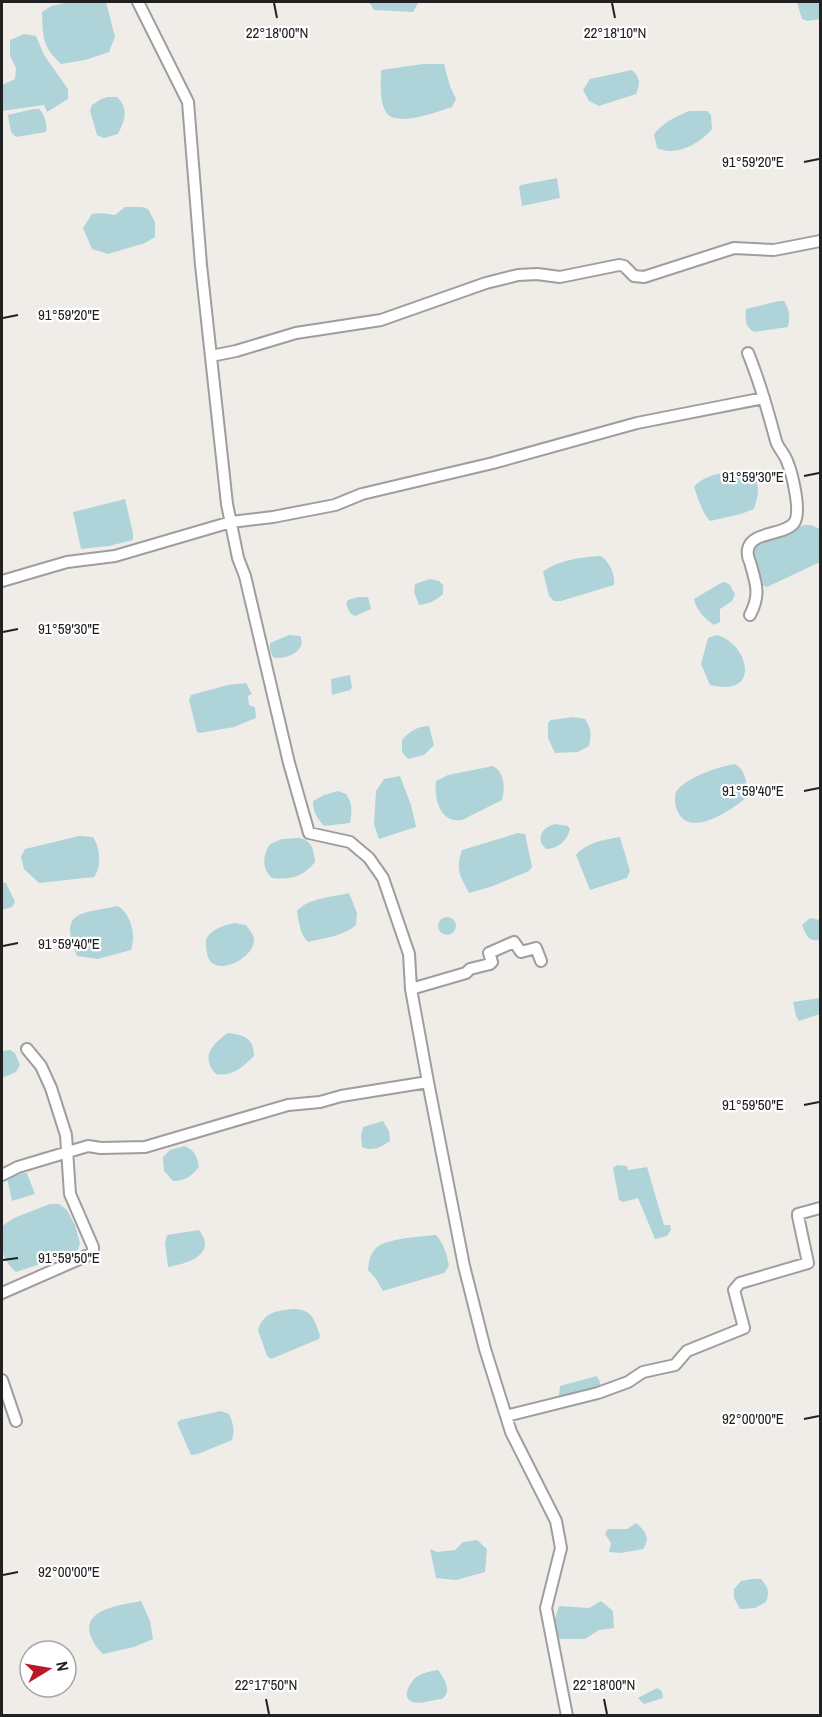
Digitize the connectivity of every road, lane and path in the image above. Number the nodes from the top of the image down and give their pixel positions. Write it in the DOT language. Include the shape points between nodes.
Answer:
graph roads {
  1 [pos="138,2"];
  2 [pos="820,241"];
  3 [pos="748,353"];
  4 [pos="211,356"];
  5 [pos="764,398"];
  6 [pos="231,522"];
  7 [pos="2,581"];
  8 [pos="750,615"];
  9 [pos="541,961"];
  10 [pos="411,989"];
  11 [pos="27,1048"];
  12 [pos="428,1082"];
  13 [pos="68,1151"];
  14 [pos="2,1175"];
  15 [pos="820,1208"];
  16 [pos="2,1293"];
  17 [pos="2,1380"];
  18 [pos="506,1416"];
  19 [pos="16,1421"];
  20 [pos="567,1716"];
  1 -- 4 [label="street" via="188,102"];
  2 -- 4 [label="street" via="774,250 734,248 644,277 634,276 620,265 560,277 518,275 381,320 296,333"];
  3 -- 5 [label="street"];
  4 -- 6 [label="street"];
  5 -- 6 [label="street" via="637,423 493,464 362,494 335,505"];
  5 -- 8 [label="street" via="777,443 788,463 797,505 793,525 763,536 748,547 757,587 757,601"];
  6 -- 7 [label="street" via="115,556 67,562"];
  6 -- 10 [label="street" via="309,833 350,842 369,858 383,878 409,954"];
  9 -- 10 [label="street" via="536,948 521,952 514,942 489,953 490,964"];
  10 -- 12 [label="street"];
  11 -- 13 [label="street" via="42,1066 51,1088"];
  12 -- 13 [label="street" via="288,1105 145,1147 88,1146"];
  12 -- 18 [label="street" via="464,1266"];
  13 -- 14 [label="street"];
  13 -- 16 [label="street" via="70,1194 93,1253"];
  15 -- 18 [label="street" via="798,1216 808,1263 740,1282 734,1290 744,1328 687,1351 675,1365 643,1372 598,1393"];
  17 -- 19 [label="street"];
  18 -- 20 [label="street" via="556,1521 561,1548 546,1608"];
}
